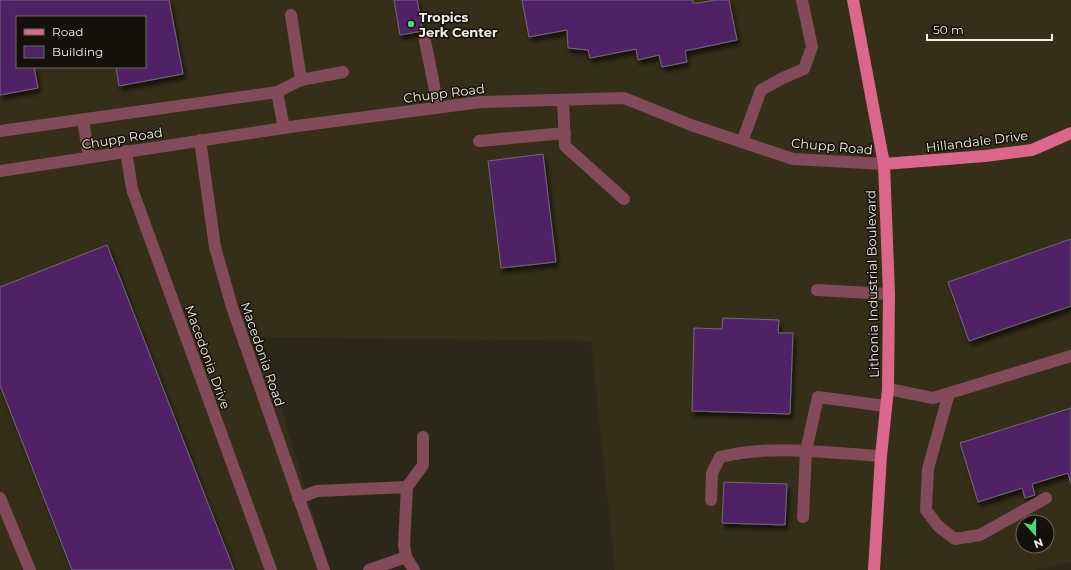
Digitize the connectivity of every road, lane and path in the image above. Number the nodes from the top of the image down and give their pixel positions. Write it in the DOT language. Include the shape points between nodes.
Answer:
graph roads {
  1 [pos="802,0"];
  2 [pos="853,0"];
  3 [pos="291,15"];
  4 [pos="425,40"];
  5 [pos="343,72"];
  6 [pos="301,80"];
  7 [pos="277,92"];
  8 [pos="563,100"];
  9 [pos="437,108"];
  10 [pos="84,120"];
  11 [pos="284,128"];
  12 [pos="0,130"];
  13 [pos="565,133"];
  14 [pos="1071,133"];
  15 [pos="200,140"];
  16 [pos="479,141"];
  17 [pos="742,142"];
  18 [pos="126,151"];
  19 [pos="89,157"];
  20 [pos="884,164"];
  21 [pos="0,170"];
  22 [pos="624,199"];
  23 [pos="817,290"];
  24 [pos="889,294"];
  25 [pos="1071,356"];
  26 [pos="888,389"];
  27 [pos="948,393"];
  28 [pos="885,406"];
  29 [pos="423,437"];
  30 [pos="806,451"];
  31 [pos="881,456"];
  32 [pos="407,486"];
  33 [pos="0,498"];
  34 [pos="298,498"];
  35 [pos="1046,498"];
  36 [pos="711,500"];
  37 [pos="803,517"];
  38 [pos="406,557"];
  39 [pos="30,570"];
  40 [pos="271,570"];
  41 [pos="324,570"];
  42 [pos="369,570"];
  43 [pos="414,570"];
  44 [pos="874,570"];
  1 -- 17 [label="street" via="812,47 804,69 761,90"];
  2 -- 20 [label="main road, Lithonia Industrial Boulevard"];
  3 -- 6 [label="street"];
  4 -- 9 [label="street"];
  5 -- 6 [label="street"];
  6 -- 7 [label="street"];
  7 -- 10 [label="street"];
  7 -- 11 [label="street"];
  8 -- 9 [label="street, Chupp Road" via="481,102"];
  8 -- 13 [label="street"];
  8 -- 17 [label="street, Chupp Road" via="624,98"];
  9 -- 11 [label="street, Chupp Road"];
  10 -- 12 [label="street"];
  10 -- 19 [label="street"];
  11 -- 15 [label="street, Chupp Road"];
  13 -- 16 [label="street"];
  13 -- 22 [label="street" via="565,146"];
  14 -- 20 [label="main road, Hillandale Drive" via="1032,150"];
  15 -- 18 [label="street, Chupp Road"];
  15 -- 34 [label="street, Macedonia Road" via="220,266"];
  17 -- 20 [label="street, Chupp Road" via="793,159"];
  18 -- 19 [label="street, Chupp Road"];
  18 -- 40 [label="street, Macedonia Drive" via="132,190"];
  19 -- 21 [label="street, Chupp Road"];
  20 -- 24 [label="main road, Lithonia Industrial Boulevard"];
  23 -- 24 [label="street"];
  24 -- 26 [label="main road, Lithonia Industrial Boulevard"];
  25 -- 27 [label="street"];
  26 -- 27 [label="street" via="934,398"];
  26 -- 28 [label="main road, Lithonia Industrial Boulevard"];
  27 -- 35 [label="street" via="928,469 926,510 938,526 955,539 980,535"];
  28 -- 30 [label="street" via="818,396"];
  28 -- 31 [label="main road, Lithonia Industrial Boulevard"];
  29 -- 32 [label="street" via="423,465"];
  30 -- 31 [label="street"];
  30 -- 36 [label="street" via="742,451 720,457 712,473"];
  30 -- 37 [label="street"];
  31 -- 44 [label="main road, Lithonia Industrial Boulevard"];
  32 -- 34 [label="street" via="317,491"];
  32 -- 38 [label="street" via="404,546"];
  33 -- 39 [label="street"];
  34 -- 41 [label="street, Macedonia Road"];
  38 -- 42 [label="street"];
  38 -- 43 [label="street"];
}
